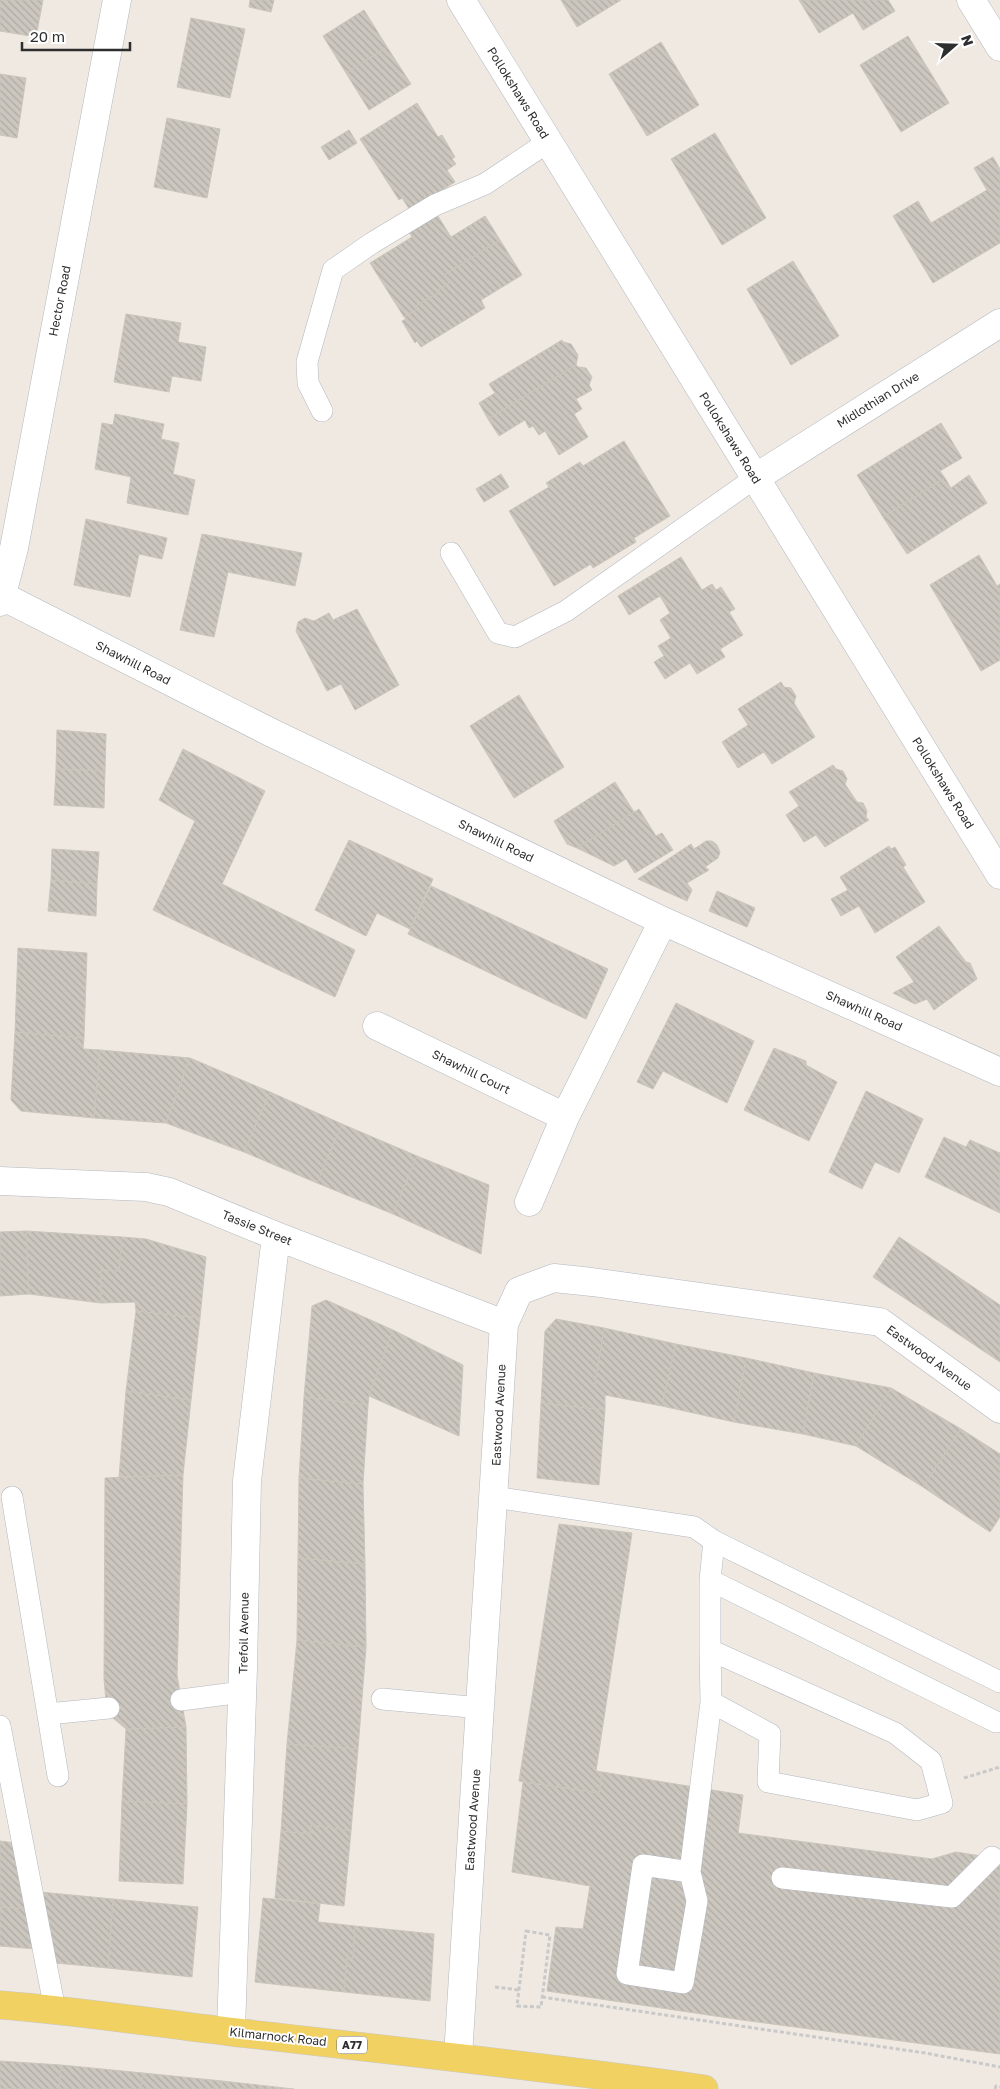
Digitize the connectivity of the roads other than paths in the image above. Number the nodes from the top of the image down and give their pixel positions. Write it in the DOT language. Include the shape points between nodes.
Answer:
graph roads {
  1 [pos="117,0"];
  2 [pos="461,0"];
  3 [pos="971,0"];
  4 [pos="1000,47"];
  5 [pos="548,142"];
  6 [pos="1000,323"];
  7 [pos="322,411"];
  8 [pos="755,478"];
  9 [pos="451,553"];
  10 [pos="0,595"];
  11 [pos="0,602"];
  12 [pos="1000,876"];
  13 [pos="663,921"];
  14 [pos="377,1026"];
  15 [pos="1000,1072"];
  16 [pos="566,1117"];
  17 [pos="0,1181"];
  18 [pos="529,1202"];
  19 [pos="276,1236"];
  20 [pos="504,1324"];
  21 [pos="1000,1409"];
  22 [pos="12,1497"];
  23 [pos="494,1497"];
  24 [pos="714,1541"];
  25 [pos="710,1580"];
  26 [pos="710,1650"];
  27 [pos="1000,1682"];
  28 [pos="242,1692"];
  29 [pos="382,1698"];
  30 [pos="181,1700"];
  31 [pos="711,1702"];
  32 [pos="109,1708"];
  33 [pos="480,1708"];
  34 [pos="48,1714"];
  35 [pos="996,1722"];
  36 [pos="0,1726"];
  37 [pos="58,1776"];
  38 [pos="992,1857"];
  39 [pos="690,1872"];
  40 [pos="782,1878"];
  41 [pos="0,2005"];
  42 [pos="54,2010"];
  43 [pos="231,2032"];
  44 [pos="458,2056"];
  45 [pos="596,2082"];
  46 [pos="704,2089"];
  1 -- 10 [label="street, Hector Road" via="14,548"];
  2 -- 5 [label="street, Pollokshaws Road"];
  3 -- 4 [label="street"];
  5 -- 7 [label="lane" via="484,184 435,205 333,270 307,362 308,383"];
  5 -- 8 [label="street, Pollokshaws Road"];
  6 -- 8 [label="street, Midlothian Drive"];
  8 -- 9 [label="lane" via="566,611 515,637 498,633"];
  8 -- 12 [label="street, Pollokshaws Road"];
  10 -- 11 [label="street, Hector Road"];
  10 -- 13 [label="street, Shawhill Road" via="270,732"];
  13 -- 15 [label="street, Shawhill Road"];
  13 -- 16 [label="street"];
  14 -- 16 [label="street, Shawhill Court"];
  16 -- 18 [label="street"];
  17 -- 19 [label="street, Tassie Street" via="154,1189 169,1192"];
  19 -- 20 [label="street, Tassie Street"];
  19 -- 28 [label="street, Trefoil Avenue" via="247,1481"];
  20 -- 21 [label="street, Eastwood Avenue" via="519,1291 554,1278 880,1322"];
  20 -- 23 [label="street, Eastwood Avenue"];
  22 -- 34 [label="lane"];
  23 -- 24 [label="lane" via="694,1527"];
  23 -- 33 [label="street, Eastwood Avenue"];
  24 -- 25 [label="lane"];
  24 -- 27 [label="lane"];
  25 -- 26 [label="lane"];
  25 -- 35 [label="lane"];
  26 -- 31 [label="lane"];
  26 -- 31 [label="lane" via="895,1733 931,1760 942,1803 917,1810 768,1782 770,1734"];
  28 -- 30 [label="lane"];
  28 -- 43 [label="street, Trefoil Avenue"];
  29 -- 33 [label="lane"];
  31 -- 39 [label="lane"];
  32 -- 34 [label="lane"];
  33 -- 44 [label="street, Eastwood Avenue"];
  34 -- 37 [label="lane"];
  36 -- 42 [label="lane"];
  38 -- 40 [label="lane" via="952,1897"];
  39 -- 39 [label="lane" via="697,1901 683,1984 627,1974 643,1865"];
  41 -- 42 [label="main road, Kilmarnock Road / A77"];
  42 -- 43 [label="main road, Kilmarnock Road / A77"];
  43 -- 44 [label="main road, Kilmarnock Road / A77"];
  44 -- 45 [label="main road, Kilmarnock Road / A77"];
  45 -- 46 [label="main road, Kilmarnock Road / A77"];
}
